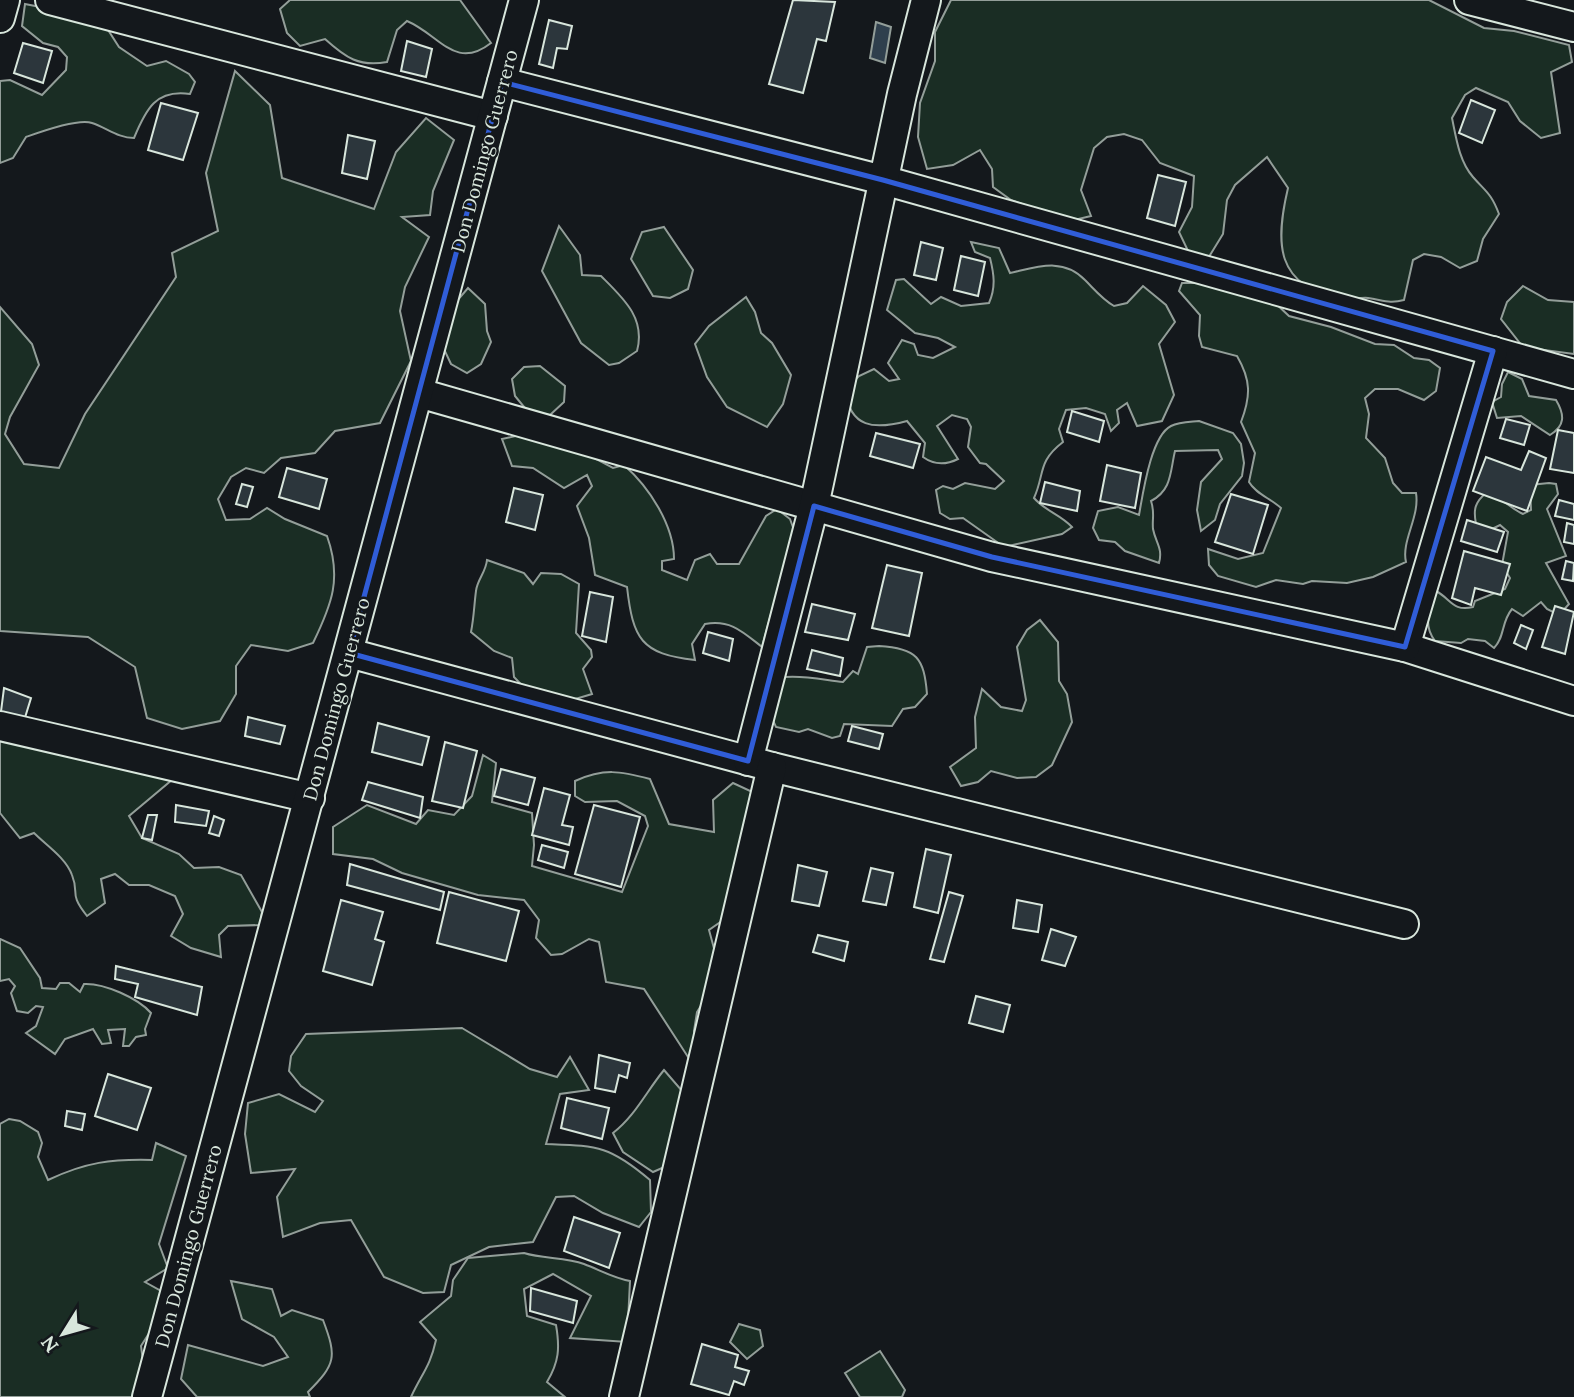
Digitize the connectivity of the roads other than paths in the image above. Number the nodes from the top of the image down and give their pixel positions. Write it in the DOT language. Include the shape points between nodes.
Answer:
graph roads {
  1 [pos="5,0"];
  2 [pos="50,0"];
  3 [pos="524,0"];
  4 [pos="926,0"];
  5 [pos="1469,0"];
  6 [pos="0,18"];
  7 [pos="1574,27"];
  8 [pos="502,82"];
  9 [pos="493,116"];
  10 [pos="883,180"];
  11 [pos="1493,351"];
  12 [pos="1574,374"];
  13 [pos="419,393"];
  14 [pos="814,506"];
  15 [pos="1405,647"];
  16 [pos="349,653"];
  17 [pos="1574,701"];
  18 [pos="0,726"];
  19 [pos="760,764"];
  20 [pos="310,798"];
  21 [pos="1404,924"];
  22 [pos="148,1397"];
  23 [pos="624,1397"];
  1 -- 6 [label="street"];
  2 -- 9 [label="street"];
  3 -- 8 [label="street, Don Domingo Guerrero"];
  4 -- 10 [label="street"];
  5 -- 7 [label="street"];
  8 -- 9 [label="street, Don Domingo Guerrero"];
  8 -- 10 [label="street"];
  9 -- 13 [label="street, Don Domingo Guerrero"];
  10 -- 11 [label="street"];
  10 -- 14 [label="street"];
  11 -- 12 [label="street"];
  11 -- 15 [label="street"];
  13 -- 14 [label="street"];
  13 -- 16 [label="street, Don Domingo Guerrero"];
  14 -- 15 [label="street" via="992,557"];
  14 -- 19 [label="street"];
  15 -- 17 [label="street"];
  16 -- 19 [label="street"];
  16 -- 20 [label="street, Don Domingo Guerrero"];
  18 -- 20 [label="street"];
  19 -- 21 [label="street"];
  19 -- 23 [label="street"];
  20 -- 22 [label="street, Don Domingo Guerrero"];
}
